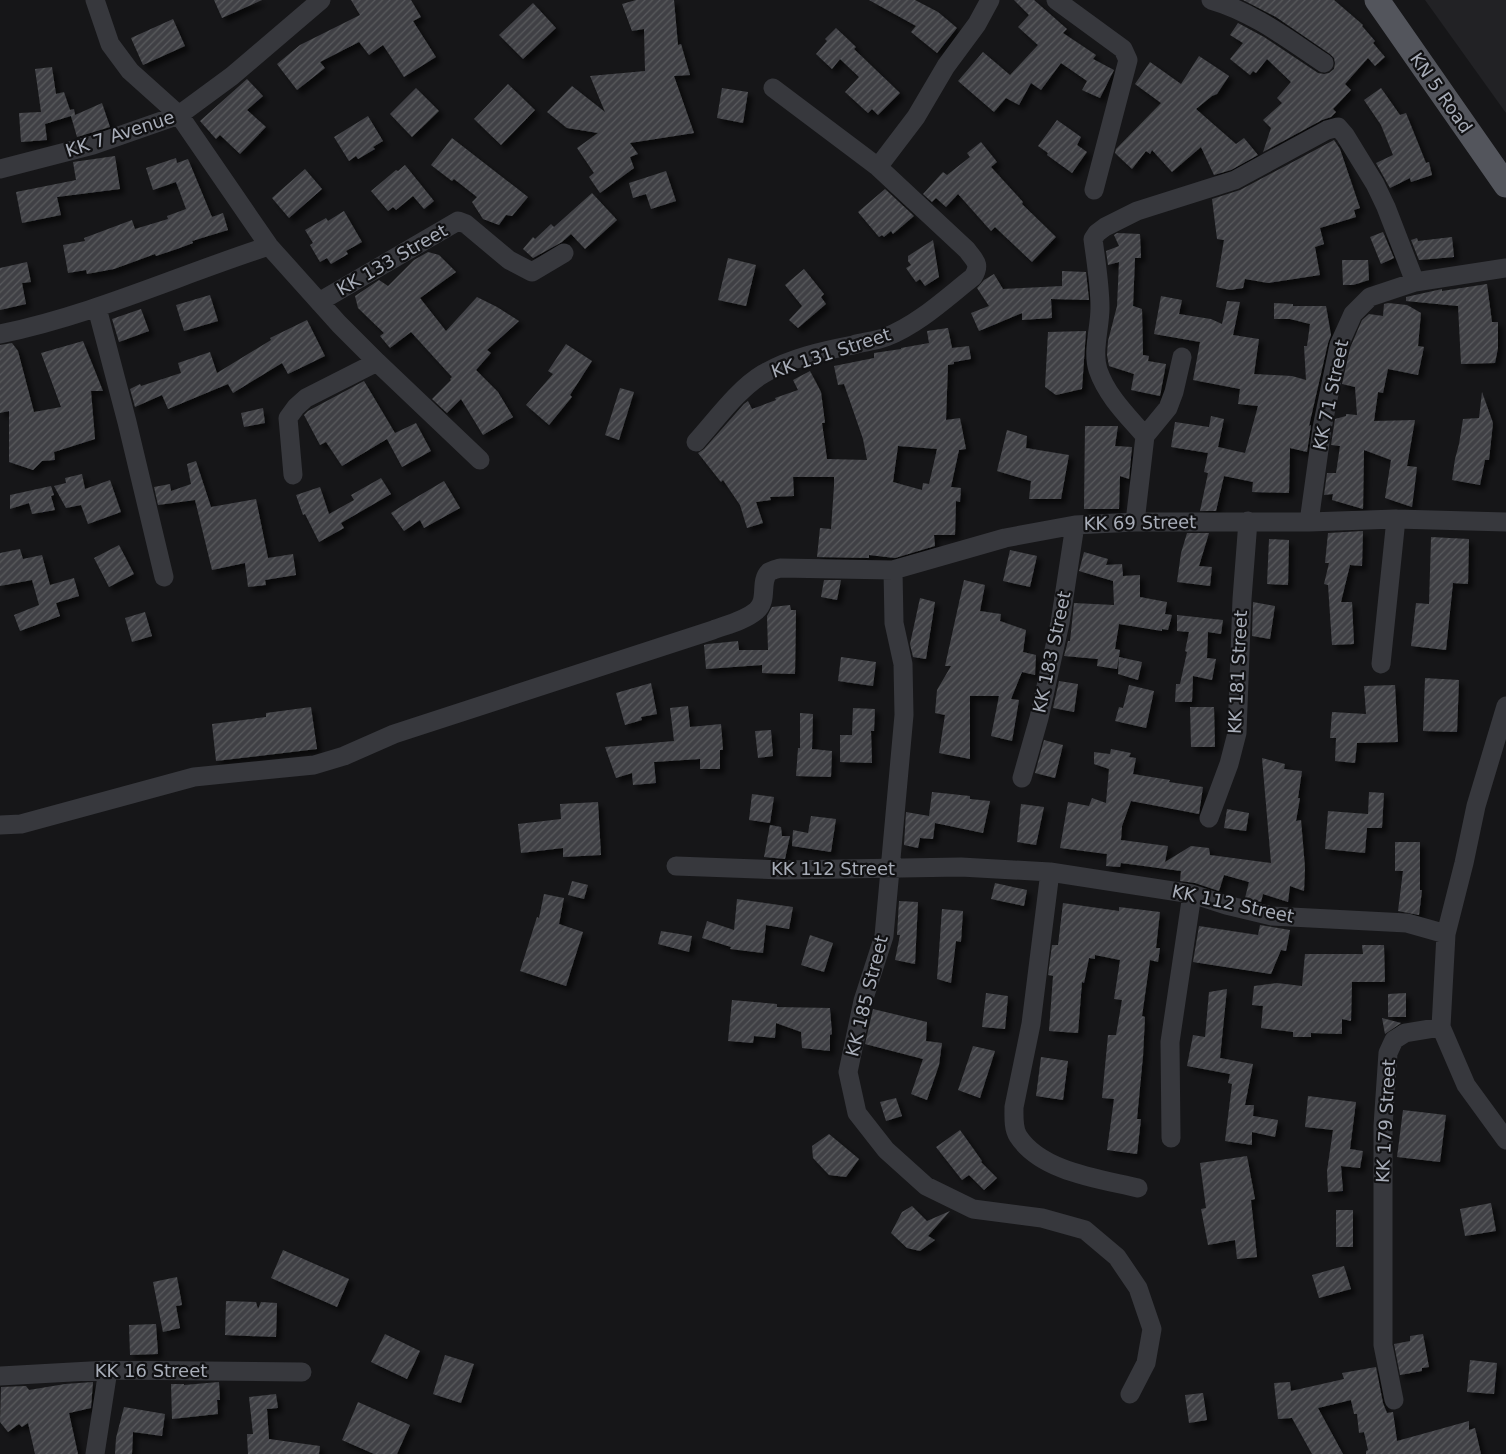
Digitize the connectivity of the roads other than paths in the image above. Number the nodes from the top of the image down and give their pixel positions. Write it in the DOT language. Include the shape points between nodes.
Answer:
graph roads {
  1 [pos="95,0"];
  2 [pos="321,0"];
  3 [pos="990,0"];
  4 [pos="1056,0"];
  5 [pos="1211,0"];
  6 [pos="1377,0"];
  7 [pos="1324,63"];
  8 [pos="773,88"];
  9 [pos="179,115"];
  10 [pos="878,167"];
  11 [pos="0,169"];
  12 [pos="1506,185"];
  13 [pos="1094,190"];
  14 [pos="269,246"];
  15 [pos="564,253"];
  16 [pos="1506,268"];
  17 [pos="1415,282"];
  18 [pos="319,302"];
  19 [pos="96,308"];
  20 [pos="0,334"];
  21 [pos="1182,357"];
  22 [pos="377,362"];
  23 [pos="1145,436"];
  24 [pos="696,442"];
  25 [pos="480,460"];
  26 [pos="293,475"];
  27 [pos="1396,519"];
  28 [pos="1248,521"];
  29 [pos="1135,522"];
  30 [pos="1310,522"];
  31 [pos="1506,522"];
  32 [pos="1075,525"];
  33 [pos="893,570"];
  34 [pos="164,577"];
  35 [pos="1381,664"];
  36 [pos="1506,706"];
  37 [pos="1501,741"];
  38 [pos="1022,778"];
  39 [pos="1209,818"];
  40 [pos="0,825"];
  41 [pos="676,866"];
  42 [pos="889,868"];
  43 [pos="1050,872"];
  44 [pos="1192,894"];
  45 [pos="1446,934"];
  46 [pos="1441,1027"];
  47 [pos="1171,1138"];
  48 [pos="1506,1140"];
  49 [pos="1138,1188"];
  50 [pos="108,1370"];
  51 [pos="302,1372"];
  52 [pos="0,1376"];
  53 [pos="1130,1394"];
  54 [pos="1394,1400"];
  55 [pos="95,1454"];
  1 -- 9 [label="street, KK 133 Street" via="110,44 130,71"];
  2 -- 9 [label="street, KK 7 Avenue" via="232,76"];
  3 -- 10 [label="street" via="916,117"];
  4 -- 13 [label="street" via="1123,49 1128,60"];
  5 -- 7 [label="street" via="1246,13"];
  6 -- 12 [label="main road, KN 5 Road"];
  8 -- 10 [label="street, KK 131 Street"];
  9 -- 11 [label="street, KK 7 Avenue" via="93,145"];
  9 -- 14 [label="street, KK 133 Street"];
  10 -- 24 [label="street, KK 131 Street" via="967,250 977,264 973,277 909,326 885,338 821,352 762,375 744,389"];
  14 -- 18 [label="street, KK 133 Street"];
  14 -- 19 [label="street"];
  15 -- 18 [label="street, KK 133 Street" via="532,272 509,260 458,221"];
  16 -- 17 [label="street, KK 71 Street"];
  17 -- 23 [label="street" via="1375,184 1338,127 1235,180 1137,211 1105,227 1093,239 1100,292 1097,367 1104,386"];
  17 -- 30 [label="street, KK 71 Street" via="1365,301 1353,314 1339,345 1322,428"];
  18 -- 22 [label="street, KK 133 Street"];
  19 -- 20 [label="street"];
  19 -- 34 [label="street" via="128,422"];
  21 -- 23 [label="street" via="1168,408"];
  22 -- 25 [label="street, KK 133 Street"];
  22 -- 26 [label="street" via="306,398 296,407 288,418"];
  23 -- 29 [label="street"];
  27 -- 30 [label="street, KK 69 Street"];
  27 -- 31 [label="street, KK 69 Street"];
  27 -- 35 [label="street"];
  28 -- 29 [label="street, KK 69 Street"];
  28 -- 30 [label="street, KK 69 Street"];
  28 -- 39 [label="street, KK 181 Street" via="1237,733"];
  29 -- 32 [label="street, KK 69 Street"];
  32 -- 33 [label="street, KK 69 Street" via="1005,538"];
  32 -- 38 [label="street, KK 183 Street" via="1060,623"];
  33 -- 40 [label="street, KK 69 Street" via="780,568 770,572 764,581 764,600 745,618 394,734 344,756 314,765 194,777 21,824"];
  33 -- 42 [label="street, KK 185 Street" via="894,623 903,664 904,715"];
  36 -- 37 [label="street"];
  37 -- 45 [label="street" via="1476,806"];
  41 -- 42 [label="street, KK 112 Street" via="783,870"];
  42 -- 43 [label="street, KK 112 Street" via="961,867"];
  42 -- 53 [label="street, KK 185 Street" via="884,936 863,1001 848,1072 857,1113 886,1150 926,1186 973,1209 1042,1218 1085,1230 1117,1257 1138,1288 1152,1329 1146,1363"];
  43 -- 44 [label="street, KK 112 Street"];
  43 -- 49 [label="street" via="1031,1024 1014,1106 1014,1124 1018,1136 1043,1160 1062,1169"];
  44 -- 45 [label="street, KK 112 Street" via="1272,916 1407,923"];
  44 -- 47 [label="street" via="1170,1042"];
  45 -- 46 [label="street"];
  46 -- 48 [label="street" via="1466,1085"];
  46 -- 54 [label="street, KK 179 Street" via="1404,1033 1394,1040 1388,1053 1383,1126 1382,1345"];
  50 -- 51 [label="street, KK 16 Street"];
  50 -- 52 [label="street, KK 16 Street"];
  50 -- 55 [label="street"];
}
